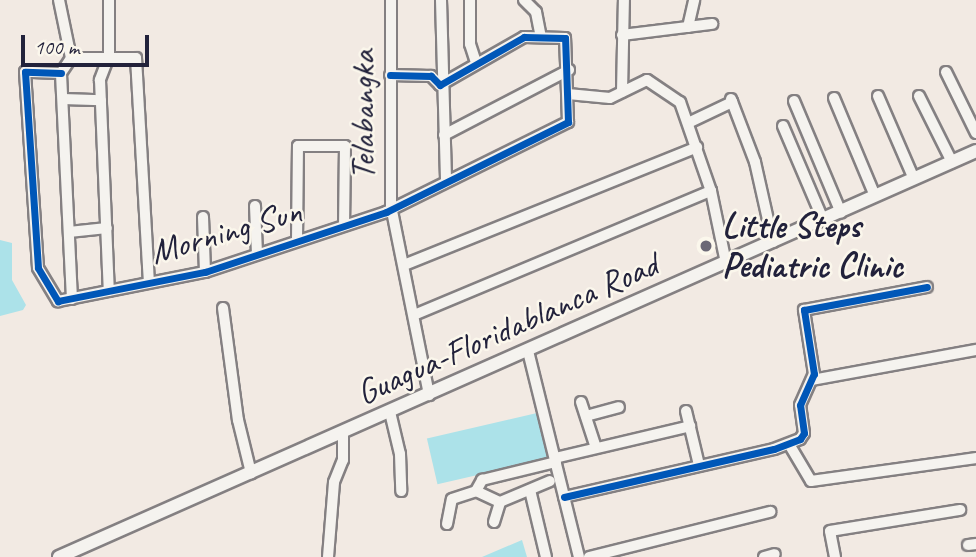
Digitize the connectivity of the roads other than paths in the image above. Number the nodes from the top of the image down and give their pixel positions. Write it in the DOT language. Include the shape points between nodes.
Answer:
graph roads {
  1 [pos="60,0"];
  2 [pos="108,0"];
  3 [pos="391,0"];
  4 [pos="441,0"];
  5 [pos="470,0"];
  6 [pos="524,0"];
  7 [pos="624,0"];
  8 [pos="694,0"];
  9 [pos="712,24"];
  10 [pos="688,27"];
  11 [pos="622,35"];
  12 [pos="541,37"];
  13 [pos="109,57"];
  14 [pos="71,58"];
  15 [pos="476,63"];
  16 [pos="569,70"];
  17 [pos="946,72"];
  18 [pos="61,73"];
  19 [pos="390,75"];
  20 [pos="440,85"];
  21 [pos="622,92"];
  22 [pos="568,94"];
  23 [pos="878,96"];
  24 [pos="919,96"];
  25 [pos="834,98"];
  26 [pos="62,99"];
  27 [pos="101,100"];
  28 [pos="794,101"];
  29 [pos="688,123"];
  30 [pos="783,126"];
  31 [pos="976,133"];
  32 [pos="444,135"];
  33 [pos="697,146"];
  34 [pos="976,151"];
  35 [pos="952,162"];
  36 [pos="914,179"];
  37 [pos="446,181"];
  38 [pos="711,191"];
  39 [pos="875,196"];
  40 [pos="255,206"];
  41 [pos="391,206"];
  42 [pos="841,213"];
  43 [pos="202,217"];
  44 [pos="823,220"];
  45 [pos="344,224"];
  46 [pos="107,228"];
  47 [pos="69,232"];
  48 [pos="297,240"];
  49 [pos="773,242"];
  50 [pos="257,253"];
  51 [pos="726,263"];
  52 [pos="404,265"];
  53 [pos="205,272"];
  54 [pos="149,281"];
  55 [pos="927,287"];
  56 [pos="109,291"];
  57 [pos="72,299"];
  58 [pos="223,308"];
  59 [pos="414,315"];
  60 [pos="976,349"];
  61 [pos="528,351"];
  62 [pos="813,380"];
  63 [pos="429,395"];
  64 [pos="581,402"];
  65 [pos="620,407"];
  66 [pos="686,411"];
  67 [pos="390,412"];
  68 [pos="586,416"];
  69 [pos="690,426"];
  70 [pos="343,433"];
  71 [pos="789,444"];
  72 [pos="596,448"];
  73 [pos="976,458"];
  74 [pos="555,460"];
  75 [pos="699,465"];
  76 [pos="251,473"];
  77 [pos="554,480"];
  78 [pos="530,490"];
  79 [pos="401,491"];
  80 [pos="476,491"];
  81 [pos="564,497"];
  82 [pos="500,502"];
  83 [pos="960,510"];
  84 [pos="770,512"];
  85 [pos="494,522"];
  86 [pos="447,524"];
  87 [pos="59,557"];
  88 [pos="328,557"];
  89 [pos="547,557"];
  90 [pos="579,557"];
  91 [pos="589,557"];
  92 [pos="835,557"];
  1 -- 14 [label="street"];
  2 -- 13 [label="street"];
  3 -- 19 [label="street, Telabangka"];
  4 -- 20 [label="street"];
  5 -- 15 [label="street" via="470,44"];
  6 -- 12 [label="street" via="536,12"];
  7 -- 11 [label="street"];
  8 -- 10 [label="street"];
  9 -- 10 [label="street"];
  10 -- 11 [label="street"];
  11 -- 21 [label="street"];
  12 -- 15 [label="street" via="524,37"];
  12 -- 16 [label="street" via="565,38"];
  13 -- 14 [label="street"];
  13 -- 27 [label="street" via="100,80"];
  13 -- 54 [label="street" via="136,58"];
  14 -- 18 [label="street"];
  15 -- 20 [label="street"];
  16 -- 22 [label="street"];
  16 -- 32 [label="street"];
  17 -- 31 [label="street"];
  18 -- 26 [label="street"];
  18 -- 57 [label="street" via="25,72 38,268 58,301"];
  19 -- 20 [label="street" via="431,76"];
  19 -- 41 [label="street, Telabangka"];
  20 -- 32 [label="street"];
  21 -- 22 [label="street" via="610,98"];
  21 -- 29 [label="street" via="647,80 653,82 680,102"];
  22 -- 37 [label="street, Morning Sun" via="568,122"];
  23 -- 36 [label="street"];
  24 -- 35 [label="street"];
  25 -- 39 [label="street"];
  26 -- 27 [label="street"];
  26 -- 47 [label="street"];
  27 -- 46 [label="street"];
  28 -- 42 [label="street"];
  29 -- 33 [label="street"];
  29 -- 49 [label="street" via="731,100 755,162"];
  30 -- 44 [label="street"];
  32 -- 37 [label="street"];
  33 -- 38 [label="street"];
  33 -- 52 [label="street"];
  34 -- 35 [label="main road, Guagua-Floridablanca Road"];
  35 -- 36 [label="main road, Guagua-Floridablanca Road"];
  36 -- 39 [label="main road, Guagua-Floridablanca Road"];
  37 -- 41 [label="street, Morning Sun"];
  38 -- 51 [label="street"];
  38 -- 59 [label="street"];
  39 -- 42 [label="main road, Guagua-Floridablanca Road"];
  40 -- 50 [label="street"];
  41 -- 45 [label="street, Morning Sun"];
  41 -- 52 [label="street, Telabangka"];
  42 -- 44 [label="main road, Guagua-Floridablanca Road"];
  43 -- 53 [label="street"];
  44 -- 49 [label="main road, Guagua-Floridablanca Road"];
  45 -- 48 [label="street, Morning Sun"];
  45 -- 48 [label="street" via="345,146 298,146"];
  46 -- 47 [label="street"];
  46 -- 56 [label="street"];
  47 -- 57 [label="street"];
  48 -- 50 [label="street, Morning Sun"];
  49 -- 51 [label="main road, Guagua-Floridablanca Road"];
  50 -- 53 [label="street, Morning Sun"];
  51 -- 61 [label="main road, Guagua-Floridablanca Road"];
  52 -- 59 [label="street, Telabangka"];
  53 -- 54 [label="street, Morning Sun"];
  54 -- 56 [label="street, Morning Sun"];
  55 -- 62 [label="street" via="804,310"];
  56 -- 57 [label="street, Morning Sun"];
  58 -- 76 [label="street" via="238,420"];
  59 -- 63 [label="street, Telabangka"];
  60 -- 62 [label="street"];
  61 -- 63 [label="main road, Guagua-Floridablanca Road"];
  61 -- 74 [label="street"];
  62 -- 71 [label="street" via="800,405 804,433"];
  63 -- 67 [label="main road, Guagua-Floridablanca Road"];
  64 -- 68 [label="street"];
  65 -- 68 [label="street"];
  66 -- 69 [label="street"];
  67 -- 70 [label="main road, Guagua-Floridablanca Road"];
  67 -- 79 [label="street" via="400,454"];
  68 -- 72 [label="street"];
  69 -- 72 [label="street"];
  69 -- 75 [label="street"];
  70 -- 76 [label="main road, Guagua-Floridablanca Road"];
  70 -- 88 [label="street"];
  71 -- 73 [label="street" via="811,481"];
  71 -- 75 [label="street"];
  72 -- 74 [label="street"];
  74 -- 77 [label="street"];
  74 -- 80 [label="street" via="482,480"];
  75 -- 81 [label="street"];
  76 -- 87 [label="main road, Guagua-Floridablanca Road"];
  77 -- 78 [label="street"];
  77 -- 81 [label="street"];
  78 -- 82 [label="street"];
  78 -- 89 [label="street"];
  80 -- 82 [label="street"];
  80 -- 86 [label="street" via="452,499"];
  81 -- 90 [label="street"];
  82 -- 85 [label="street"];
  83 -- 92 [label="street" via="830,531"];
  84 -- 91 [label="street"];
}
